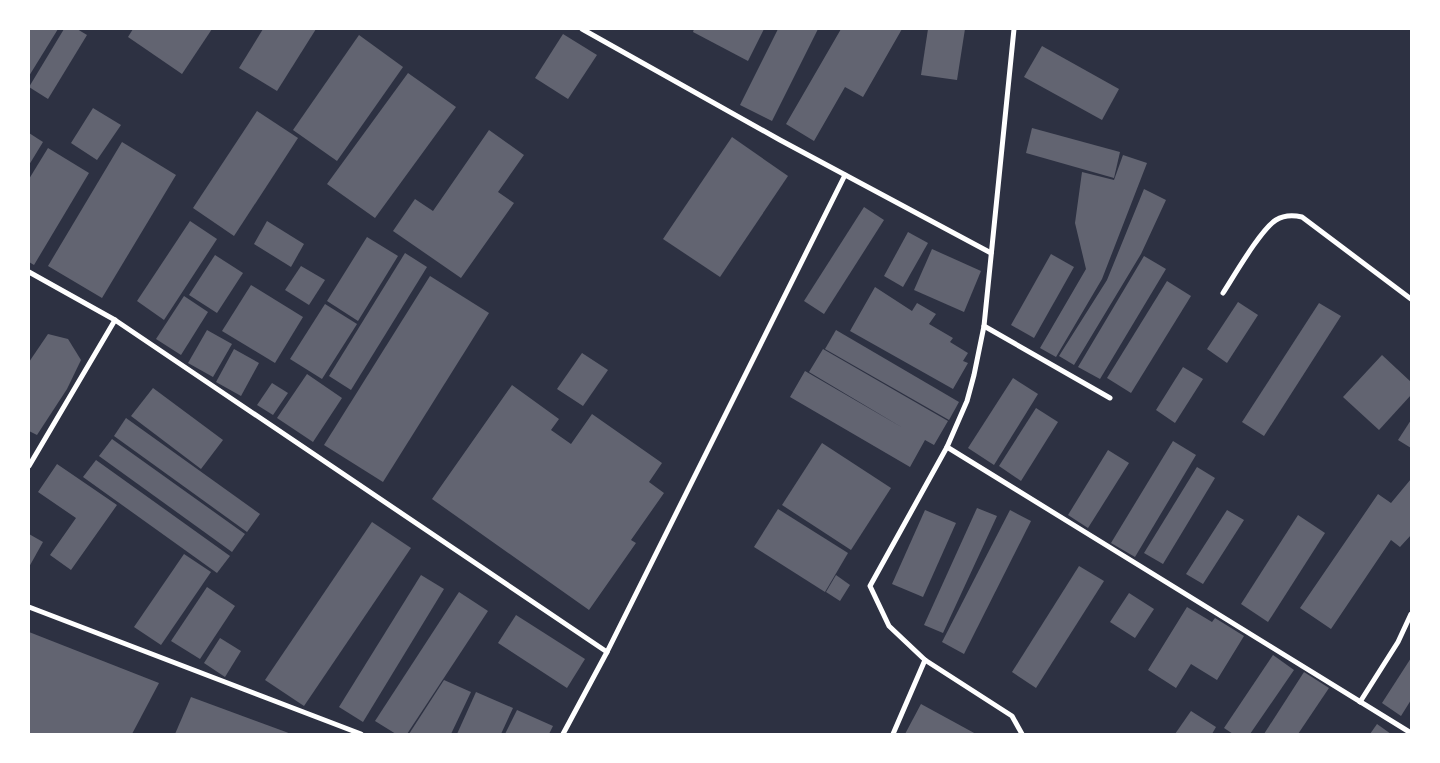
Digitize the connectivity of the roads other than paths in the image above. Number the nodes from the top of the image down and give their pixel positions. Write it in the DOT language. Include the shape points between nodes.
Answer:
graph roads {
  1 [pos="582,29"];
  2 [pos="1014,29"];
  3 [pos="592,31"];
  4 [pos="845,175"];
  5 [pos="991,253"];
  6 [pos="29,272"];
  7 [pos="1222,293"];
  8 [pos="1411,299"];
  9 [pos="116,320"];
  10 [pos="984,326"];
  11 [pos="1110,398"];
  12 [pos="947,447"];
  13 [pos="29,466"];
  14 [pos="29,607"];
  15 [pos="1411,614"];
  16 [pos="607,652"];
  17 [pos="925,660"];
  18 [pos="1360,702"];
  19 [pos="1411,733"];
  20 [pos="361,734"];
  21 [pos="563,734"];
  22 [pos="893,734"];
  23 [pos="1022,734"];
  1 -- 3 [label="street"];
  2 -- 5 [label="street"];
  3 -- 4 [label="street"];
  4 -- 5 [label="street"];
  4 -- 16 [label="street"];
  5 -- 10 [label="street"];
  6 -- 9 [label="street"];
  7 -- 8 [label="street" via="1268,225 1292,215 1302,217"];
  9 -- 13 [label="street"];
  9 -- 16 [label="street"];
  10 -- 11 [label="street"];
  10 -- 12 [label="street" via="967,401"];
  12 -- 17 [label="street" via="870,586 889,626"];
  12 -- 18 [label="street"];
  14 -- 20 [label="street"];
  15 -- 18 [label="street" via="1398,642"];
  16 -- 21 [label="street"];
  17 -- 22 [label="street"];
  17 -- 23 [label="street" via="1012,716"];
  18 -- 19 [label="street"];
}
